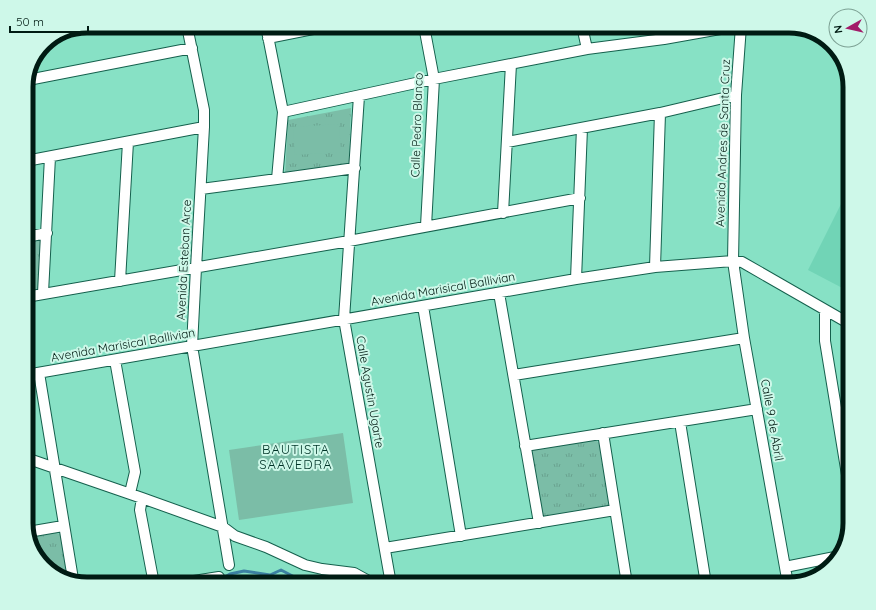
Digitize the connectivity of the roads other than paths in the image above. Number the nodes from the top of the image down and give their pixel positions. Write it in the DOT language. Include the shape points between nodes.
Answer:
graph roads {
  1 [pos="189,33"];
  2 [pos="267,33"];
  3 [pos="293,33"];
  4 [pos="425,33"];
  5 [pos="584,33"];
  6 [pos="663,33"];
  7 [pos="698,33"];
  8 [pos="740,33"];
  9 [pos="268,38"];
  10 [pos="664,39"];
  11 [pos="192,48"];
  12 [pos="587,49"];
  13 [pos="511,64"];
  14 [pos="34,79"];
  15 [pos="434,79"];
  16 [pos="736,95"];
  17 [pos="359,96"];
  18 [pos="283,112"];
  19 [pos="660,113"];
  20 [pos="204,128"];
  21 [pos="582,128"];
  22 [pos="128,142"];
  23 [pos="507,142"];
  24 [pos="50,157"];
  25 [pos="33,160"];
  26 [pos="355,168"];
  27 [pos="277,180"];
  28 [pos="201,188"];
  29 [pos="580,198"];
  30 [pos="502,212"];
  31 [pos="426,226"];
  32 [pos="46,233"];
  33 [pos="33,236"];
  34 [pos="349,241"];
  35 [pos="733,261"];
  36 [pos="655,267"];
  37 [pos="196,268"];
  38 [pos="576,279"];
  39 [pos="120,281"];
  40 [pos="499,293"];
  41 [pos="43,294"];
  42 [pos="33,295"];
  43 [pos="423,306"];
  44 [pos="825,311"];
  45 [pos="344,319"];
  46 [pos="843,320"];
  47 [pos="744,338"];
  48 [pos="192,346"];
  49 [pos="115,360"];
  50 [pos="39,373"];
  51 [pos="33,374"];
  52 [pos="514,375"];
  53 [pos="757,409"];
  54 [pos="680,422"];
  55 [pos="603,434"];
  56 [pos="525,446"];
  57 [pos="843,450"];
  58 [pos="33,460"];
  59 [pos="55,468"];
  60 [pos="130,493"];
  61 [pos="142,498"];
  62 [pos="615,510"];
  63 [pos="539,523"];
  64 [pos="63,526"];
  65 [pos="223,528"];
  66 [pos="34,531"];
  67 [pos="462,536"];
  68 [pos="385,548"];
  69 [pos="830,558"];
  70 [pos="229,565"];
  71 [pos="785,567"];
  72 [pos="71,574"];
  73 [pos="153,577"];
  74 [pos="362,577"];
  75 [pos="390,577"];
  76 [pos="626,577"];
  77 [pos="705,577"];
  78 [pos="787,577"];
  1 -- 11 [label="street, Avenida Esteban Arce"];
  2 -- 9 [label="street"];
  3 -- 9 [label="street"];
  4 -- 15 [label="street, Calle Pedro Blanco"];
  5 -- 12 [label="street"];
  6 -- 10 [label="street"];
  7 -- 10 [label="street"];
  8 -- 16 [label="street, Avenida Andres de Santa Cruz"];
  9 -- 18 [label="street"];
  10 -- 12 [label="street"];
  11 -- 14 [label="street"];
  11 -- 20 [label="street, Avenida Esteban Arce" via="204,110"];
  12 -- 13 [label="street"];
  13 -- 15 [label="street"];
  13 -- 23 [label="street"];
  15 -- 17 [label="street"];
  15 -- 31 [label="street, Calle Pedro Blanco"];
  16 -- 19 [label="street"];
  16 -- 35 [label="street, Avenida Andres de Santa Cruz"];
  17 -- 18 [label="street"];
  17 -- 26 [label="street, Calle Agustin Ugarte"];
  18 -- 27 [label="street"];
  19 -- 21 [label="street"];
  19 -- 36 [label="street"];
  20 -- 22 [label="street"];
  20 -- 28 [label="street, Avenida Esteban Arce"];
  21 -- 23 [label="street"];
  21 -- 29 [label="street"];
  22 -- 24 [label="street"];
  22 -- 39 [label="street"];
  23 -- 30 [label="street"];
  24 -- 25 [label="street"];
  24 -- 32 [label="street"];
  26 -- 27 [label="street"];
  26 -- 34 [label="street, Calle Agustin Ugarte"];
  27 -- 28 [label="street"];
  28 -- 37 [label="street, Avenida Esteban Arce"];
  29 -- 30 [label="street"];
  29 -- 38 [label="street"];
  30 -- 31 [label="street"];
  31 -- 34 [label="street"];
  32 -- 33 [label="street"];
  32 -- 41 [label="street"];
  34 -- 37 [label="street"];
  34 -- 45 [label="street, Calle Agustin Ugarte"];
  35 -- 36 [label="street, Avenida Marisical Ballivian"];
  35 -- 44 [label="street, Avenida Marisical Ballivian" via="742,262"];
  35 -- 47 [label="street, Calle 9 de Abril"];
  36 -- 38 [label="street, Avenida Marisical Ballivian"];
  37 -- 39 [label="street"];
  37 -- 48 [label="street, Avenida Esteban Arce"];
  38 -- 40 [label="street, Avenida Marisical Ballivian"];
  39 -- 41 [label="street"];
  40 -- 43 [label="street, Avenida Marisical Ballivian"];
  40 -- 52 [label="street"];
  41 -- 42 [label="street"];
  43 -- 45 [label="street, Avenida Marisical Ballivian"];
  43 -- 67 [label="street"];
  44 -- 46 [label="street, Avenida Marisical Ballivian"];
  44 -- 57 [label="street" via="825,341"];
  45 -- 48 [label="street, Avenida Marisical Ballivian"];
  45 -- 68 [label="street, Calle Agustin Ugarte"];
  47 -- 52 [label="street"];
  47 -- 53 [label="street, Calle 9 de Abril"];
  48 -- 49 [label="street, Avenida Marisical Ballivian"];
  48 -- 65 [label="street, Avenida Esteban Arce"];
  49 -- 50 [label="street, Avenida Marisical Ballivian"];
  49 -- 60 [label="street" via="135,472"];
  50 -- 51 [label="street, Avenida Marisical Ballivian"];
  50 -- 59 [label="street"];
  52 -- 56 [label="street"];
  53 -- 54 [label="street"];
  53 -- 71 [label="street, Calle 9 de Abril"];
  54 -- 55 [label="street"];
  54 -- 77 [label="street"];
  55 -- 56 [label="street"];
  55 -- 62 [label="street"];
  56 -- 63 [label="street"];
  58 -- 59 [label="street"];
  59 -- 60 [label="street"];
  59 -- 64 [label="street"];
  60 -- 61 [label="street"];
  61 -- 65 [label="street"];
  61 -- 73 [label="street" via="140,510"];
  62 -- 63 [label="street"];
  62 -- 76 [label="street"];
  63 -- 67 [label="street"];
  64 -- 66 [label="street"];
  64 -- 72 [label="street"];
  65 -- 70 [label="street, Avenida Esteban Arce"];
  65 -- 74 [label="street" via="235,536 305,564 322,569 354,572"];
  67 -- 68 [label="street"];
  68 -- 75 [label="street, Calle Agustin Ugarte"];
  69 -- 71 [label="street"];
  71 -- 78 [label="street, Calle 9 de Abril"];
}
